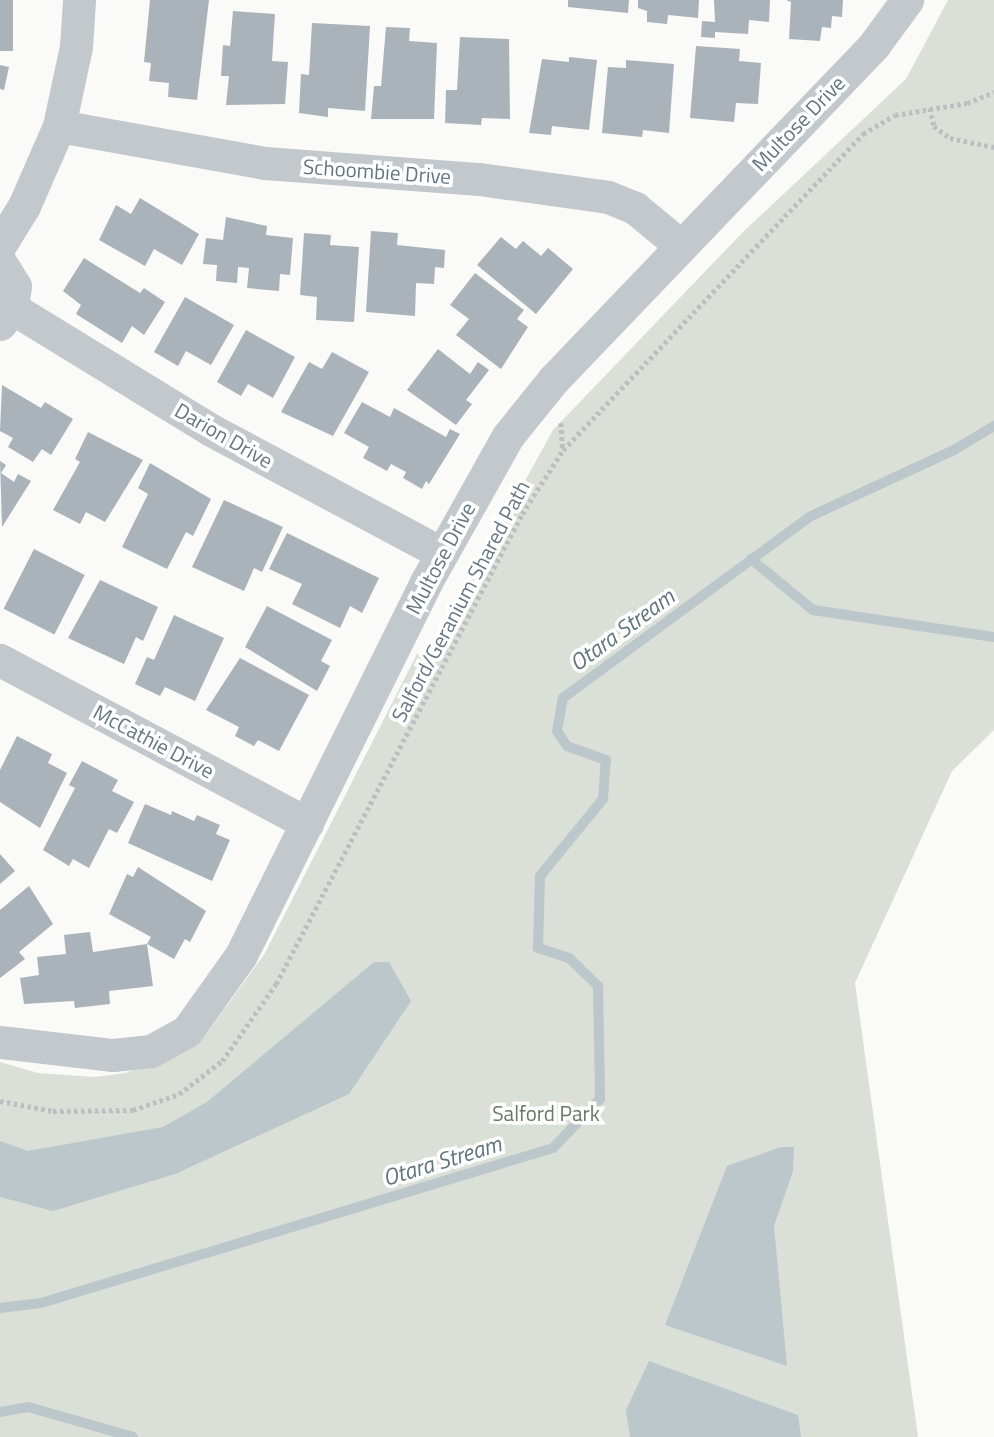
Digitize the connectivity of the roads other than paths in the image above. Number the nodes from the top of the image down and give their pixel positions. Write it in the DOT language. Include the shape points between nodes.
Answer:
graph roads {
  1 [pos="79,0"];
  2 [pos="906,0"];
  3 [pos="59,127"];
  4 [pos="0,245"];
  5 [pos="681,246"];
  6 [pos="0,262"];
  7 [pos="6,316"];
  8 [pos="441,553"];
  9 [pos="0,660"];
  10 [pos="307,823"];
  11 [pos="0,1042"];
  1 -- 3 [label="street" via="76,47"];
  2 -- 5 [label="street, Multose Drive" via="874,45"];
  3 -- 4 [label="street" via="24,206"];
  3 -- 5 [label="street, Schoombie Drive" via="265,163 479,179 608,197 635,208"];
  5 -- 8 [label="street, Multose Drive" via="554,379 508,436"];
  6 -- 7 [label="street" via="15,286"];
  7 -- 8 [label="street, Darion Drive"];
  8 -- 10 [label="street, Multose Drive"];
  9 -- 10 [label="street, McCathie Drive"];
  10 -- 11 [label="street, Multose Drive" via="241,955 187,1031 150,1051 113,1055"];
}
